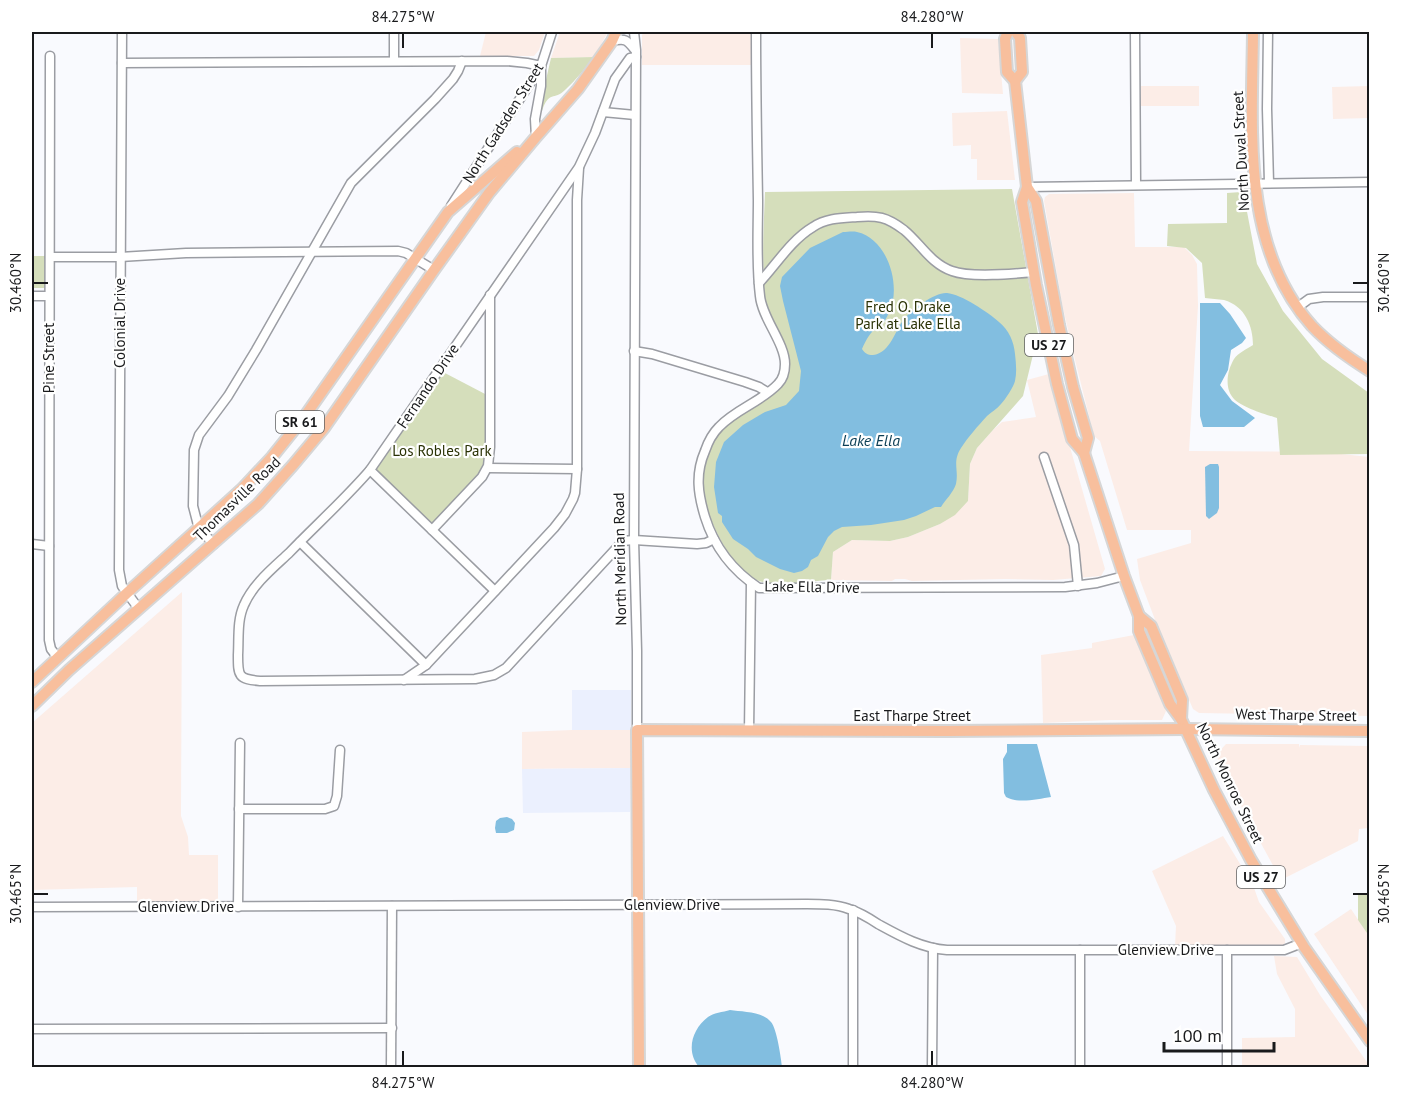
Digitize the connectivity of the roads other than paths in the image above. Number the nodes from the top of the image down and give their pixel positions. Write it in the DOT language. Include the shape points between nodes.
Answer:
graph roads {
  1 [pos="122,32"];
  2 [pos="394,32"];
  3 [pos="552,32"];
  4 [pos="634,32"];
  5 [pos="640,32"];
  6 [pos="756,32"];
  7 [pos="1008,32"];
  8 [pos="1016,32"];
  9 [pos="1135,32"];
  10 [pos="1253,32"];
  11 [pos="1268,32"];
  12 [pos="614,36"];
  13 [pos="636,53"];
  14 [pos="50,56"];
  15 [pos="394,61"];
  16 [pos="462,61"];
  17 [pos="122,63"];
  18 [pos="541,66"];
  19 [pos="1015,81"];
  20 [pos="603,112"];
  21 [pos="635,115"];
  22 [pos="536,137"];
  23 [pos="579,167"];
  24 [pos="1370,182"];
  25 [pos="1255,183"];
  26 [pos="1269,183"];
  27 [pos="1136,185"];
  28 [pos="1027,187"];
  29 [pos="447,212"];
  30 [pos="313,252"];
  31 [pos="50,257"];
  32 [pos="120,257"];
  33 [pos="415,258"];
  34 [pos="434,270"];
  35 [pos="1034,272"];
  36 [pos="1048,272"];
  37 [pos="759,283"];
  38 [pos="490,295"];
  39 [pos="32,296"];
  40 [pos="49,296"];
  41 [pos="1370,297"];
  42 [pos="1298,306"];
  43 [pos="634,351"];
  44 [pos="347,357"];
  45 [pos="366,368"];
  46 [pos="1370,371"];
  47 [pos="767,392"];
  48 [pos="1084,453"];
  49 [pos="1044,458"];
  50 [pos="488,468"];
  51 [pos="577,469"];
  52 [pos="370,470"];
  53 [pos="199,529"];
  54 [pos="432,530"];
  55 [pos="714,539"];
  56 [pos="634,540"];
  57 [pos="300,542"];
  58 [pos="32,544"];
  59 [pos="214,544"];
  60 [pos="50,546"];
  61 [pos="1124,576"];
  62 [pos="751,583"];
  63 [pos="1078,586"];
  64 [pos="495,591"];
  65 [pos="127,593"];
  66 [pos="139,609"];
  67 [pos="57,657"];
  68 [pos="426,665"];
  69 [pos="45,669"];
  70 [pos="404,680"];
  71 [pos="32,681"];
  72 [pos="58,681"];
  73 [pos="32,706"];
  74 [pos="1184,724"];
  75 [pos="637,730"];
  76 [pos="749,731"];
  77 [pos="1370,732"];
  78 [pos="240,743"];
  79 [pos="340,750"];
  80 [pos="239,809"];
  81 [pos="638,905"];
  82 [pos="392,906"];
  83 [pos="32,907"];
  84 [pos="238,907"];
  85 [pos="853,910"];
  86 [pos="1302,943"];
  87 [pos="933,948"];
  88 [pos="1080,950"];
  89 [pos="1227,950"];
  90 [pos="392,1028"];
  91 [pos="32,1029"];
  92 [pos="1370,1041"];
  93 [pos="392,1068"];
  94 [pos="639,1068"];
  95 [pos="853,1068"];
  96 [pos="932,1068"];
  97 [pos="1080,1068"];
  98 [pos="1227,1068"];
  1 -- 17 [label="street, Colonial Drive"];
  2 -- 15 [label="street"];
  3 -- 18 [label="street, North Gadsden Street"];
  4 -- 13 [label="street, North Meridian Road"];
  5 -- 13 [label="street, North Meridian Road"];
  6 -- 37 [label="street, Lake Ella Drive"];
  7 -- 19 [label="main road, North Monroe Street / US 27" via="1007,72"];
  8 -- 19 [label="main road, North Monroe Street / US 27" via="1020,38 1022,72"];
  9 -- 27 [label="street"];
  10 -- 25 [label="main road, North Duval Street"];
  11 -- 26 [label="street, North Duval Street"];
  12 -- 13 [label="street" via="627,40"];
  12 -- 22 [label="main road, Thomasville Road / SR 61" via="578,90"];
  13 -- 20 [label="street, Fernando Drive" via="615,80"];
  13 -- 21 [label="street, North Meridian Road"];
  14 -- 31 [label="street, Pine Street"];
  15 -- 16 [label="street"];
  15 -- 17 [label="street"];
  16 -- 18 [label="street"];
  16 -- 30 [label="street" via="453,79 435,99 351,183"];
  17 -- 32 [label="street, Colonial Drive"];
  18 -- 22 [label="street"];
  18 -- 29 [label="street, North Gadsden Street"];
  19 -- 28 [label="main road, North Monroe Street / US 27"];
  20 -- 21 [label="street"];
  20 -- 23 [label="street, Fernando Drive"];
  21 -- 43 [label="street, North Meridian Road"];
  22 -- 29 [label="main road, Thomasville Road / SR 61"];
  22 -- 34 [label="main road, Thomasville Road / SR 61" via="489,193"];
  23 -- 38 [label="street, Fernando Drive"];
  23 -- 51 [label="street"];
  24 -- 26 [label="street"];
  25 -- 26 [label="street"];
  25 -- 27 [label="street"];
  25 -- 42 [label="main road, North Duval Street" via="1271,256"];
  27 -- 28 [label="street"];
  28 -- 35 [label="main road, North Monroe Street / US 27" via="1022,202"];
  28 -- 36 [label="main road, North Monroe Street / US 27" via="1036,201"];
  29 -- 33 [label="main road, Thomasville Road / SR 61"];
  30 -- 32 [label="street"];
  30 -- 33 [label="street" via="398,251"];
  30 -- 53 [label="street" via="228,396 199,435 194,450 193,506"];
  31 -- 32 [label="street"];
  31 -- 40 [label="street, Pine Street"];
  32 -- 65 [label="street, Colonial Drive" via="119,570"];
  33 -- 34 [label="street"];
  33 -- 44 [label="main road, Thomasville Road / SR 61"];
  34 -- 45 [label="main road, Thomasville Road / SR 61"];
  35 -- 36 [label="main road"];
  35 -- 37 [label="street" via="970,275 951,271 892,222 871,216 831,219 813,227"];
  35 -- 48 [label="main road, North Monroe Street / US 27" via="1072,439"];
  36 -- 48 [label="main road, North Monroe Street / US 27" via="1088,438"];
  37 -- 47 [label="street, Lake Ella Drive" via="762,307 783,352 785,366 781,380"];
  38 -- 50 [label="street"];
  38 -- 52 [label="street, Fernando Drive"];
  39 -- 40 [label="street"];
  40 -- 60 [label="street, Pine Street"];
  41 -- 42 [label="street" via="1323,297"];
  42 -- 46 [label="main road, North Duval Street" via="1322,336"];
  43 -- 47 [label="street" via="745,382"];
  43 -- 56 [label="street, North Meridian Road"];
  44 -- 45 [label="main road"];
  44 -- 53 [label="main road, Thomasville Road / SR 61" via="272,457"];
  45 -- 59 [label="main road, Thomasville Road / SR 61" via="293,465"];
  47 -- 55 [label="street, Lake Ella Drive" via="719,427 701,460 699,492"];
  48 -- 61 [label="main road, North Monroe Street / US 27"];
  49 -- 63 [label="street" via="1074,545"];
  50 -- 51 [label="street"];
  50 -- 54 [label="street"];
  51 -- 64 [label="street" via="575,493 564,514"];
  52 -- 54 [label="street"];
  52 -- 57 [label="street, Fernando Drive"];
  53 -- 59 [label="street"];
  53 -- 65 [label="main road, Thomasville Road / SR 61"];
  54 -- 64 [label="street"];
  55 -- 56 [label="street" via="697,544"];
  55 -- 62 [label="street, Lake Ella Drive" via="735,569"];
  56 -- 70 [label="street" via="623,541 506,668 474,679"];
  56 -- 75 [label="street, North Meridian Road"];
  57 -- 68 [label="street"];
  57 -- 70 [label="street, Fernando Drive" via="262,579 244,604 239,622 238,662 242,678"];
  58 -- 60 [label="street"];
  59 -- 66 [label="main road, Thomasville Road / SR 61"];
  60 -- 67 [label="street, Pine Street" via="48,640"];
  61 -- 63 [label="street, Lake Ella Drive"];
  61 -- 74 [label="main road, North Monroe Street / US 27" via="1139,616 1151,626 1182,700"];
  62 -- 63 [label="street, Lake Ella Drive" via="774,589"];
  62 -- 76 [label="street"];
  64 -- 68 [label="street"];
  65 -- 66 [label="street, Colonial Drive"];
  65 -- 67 [label="main road, Thomasville Road / SR 61"];
  66 -- 72 [label="main road, Thomasville Road / SR 61"];
  67 -- 69 [label="main road, Thomasville Road / SR 61"];
  68 -- 70 [label="street"];
  69 -- 71 [label="main road, Thomasville Road / SR 61"];
  69 -- 72 [label="main road"];
  72 -- 73 [label="main road, Thomasville Road / SR 61"];
  74 -- 76 [label="main road, East Tharpe Street" via="967,731"];
  74 -- 77 [label="main road, West Tharpe Street"];
  74 -- 86 [label="main road, North Monroe Street / US 27" via="1229,820"];
  75 -- 76 [label="main road, East Tharpe Street"];
  75 -- 81 [label="main road, North Meridian Road"];
  78 -- 80 [label="street"];
  79 -- 80 [label="street" via="334,806"];
  80 -- 84 [label="street"];
  81 -- 82 [label="street, Glenview Drive"];
  81 -- 85 [label="street, Glenview Drive" via="807,903"];
  81 -- 94 [label="main road, North Meridian Road"];
  82 -- 84 [label="street, Glenview Drive"];
  82 -- 90 [label="street"];
  83 -- 84 [label="street, Glenview Drive"];
  85 -- 87 [label="street, Glenview Drive" via="900,936"];
  85 -- 95 [label="street"];
  86 -- 89 [label="street, Glenview Drive" via="1284,950"];
  86 -- 92 [label="main road, North Monroe Street / US 27"];
  87 -- 88 [label="street, Glenview Drive"];
  87 -- 96 [label="street"];
  88 -- 89 [label="street, Glenview Drive"];
  88 -- 97 [label="street"];
  89 -- 98 [label="street"];
  90 -- 91 [label="street"];
  90 -- 93 [label="street"];
}
